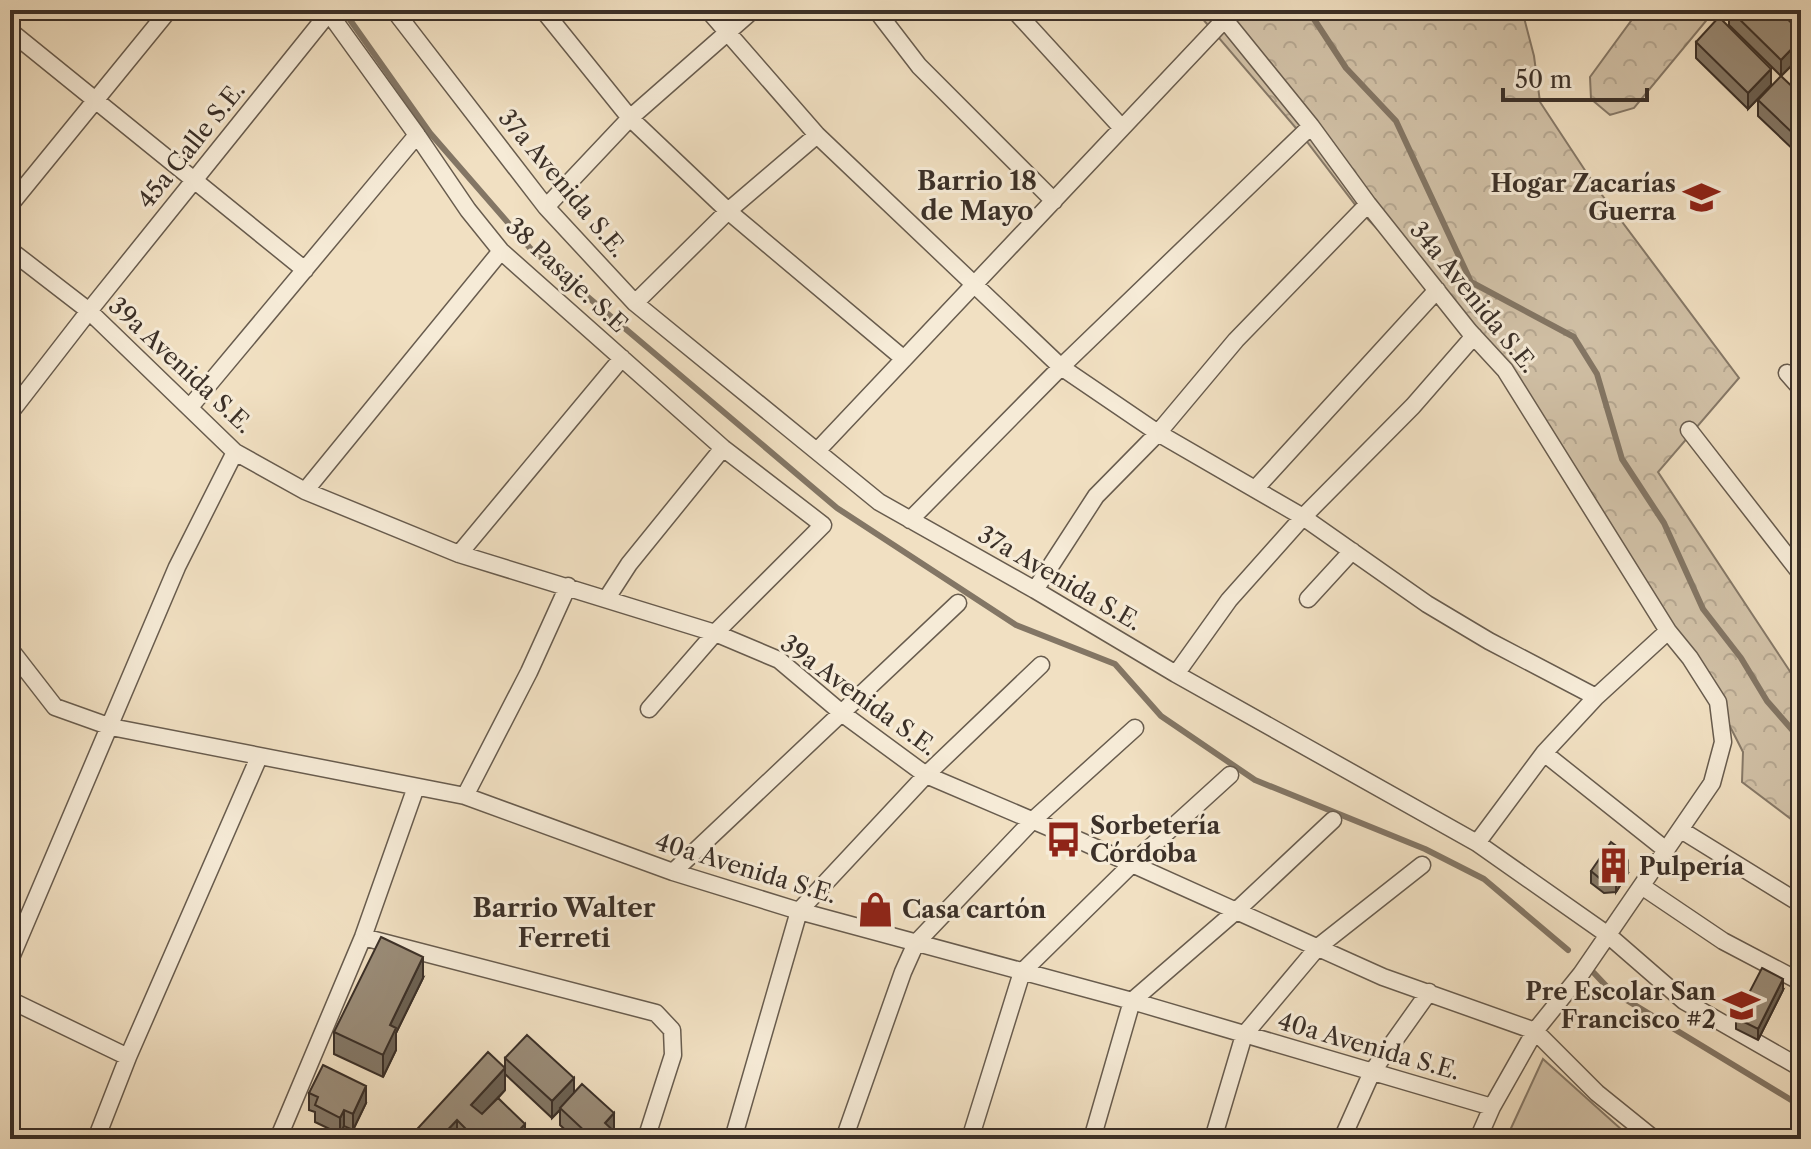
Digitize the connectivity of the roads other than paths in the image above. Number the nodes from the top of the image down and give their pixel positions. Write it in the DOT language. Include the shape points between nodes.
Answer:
graph roads {
  1 [pos="169,10"];
  2 [pos="394,10"];
  3 [pos="543,10"];
  4 [pos="708,10"];
  5 [pos="753,10"];
  6 [pos="876,10"];
  7 [pos="1014,10"];
  8 [pos="330,12"];
  9 [pos="1221,14"];
  10 [pos="10,31"];
  11 [pos="726,32"];
  12 [pos="96,102"];
  13 [pos="630,118"];
  14 [pos="1311,126"];
  15 [pos="1121,127"];
  16 [pos="417,135"];
  17 [pos="817,135"];
  18 [pos="193,180"];
  19 [pos="1054,201"];
  20 [pos="1368,204"];
  21 [pos="10,205"];
  22 [pos="546,207"];
  23 [pos="728,211"];
  24 [pos="10,250"];
  25 [pos="501,251"];
  26 [pos="305,270"];
  27 [pos="976,286"];
  28 [pos="1437,290"];
  29 [pos="635,303"];
  30 [pos="89,311"];
  31 [pos="1474,336"];
  32 [pos="622,358"];
  33 [pos="904,359"];
  34 [pos="1061,367"];
  35 [pos="1787,373"];
  36 [pos="1801,389"];
  37 [pos="190,407"];
  38 [pos="10,413"];
  39 [pos="1689,430"];
  40 [pos="1158,433"];
  41 [pos="723,448"];
  42 [pos="817,451"];
  43 [pos="235,452"];
  44 [pos="1256,488"];
  45 [pos="305,491"];
  46 [pos="1303,517"];
  47 [pos="910,520"];
  48 [pos="1352,551"];
  49 [pos="459,554"];
  50 [pos="1801,574"];
  51 [pos="568,586"];
  52 [pos="1035,590"];
  53 [pos="607,598"];
  54 [pos="1308,599"];
  55 [pos="958,603"];
  56 [pos="1668,631"];
  57 [pos="715,633"];
  58 [pos="10,649"];
  59 [pos="1041,665"];
  60 [pos="1176,674"];
  61 [pos="1596,697"];
  62 [pos="649,709"];
  63 [pos="843,714"];
  64 [pos="111,727"];
  65 [pos="1135,728"];
  66 [pos="1544,753"];
  67 [pos="259,757"];
  68 [pos="926,775"];
  69 [pos="1230,775"];
  70 [pos="416,787"];
  71 [pos="465,796"];
  72 [pos="1333,820"];
  73 [pos="1032,821"];
  74 [pos="1681,830"];
  75 [pos="1477,843"];
  76 [pos="1666,850"];
  77 [pos="1132,864"];
  78 [pos="1422,865"];
  79 [pos="673,872"];
  80 [pos="1643,887"];
  81 [pos="1801,904"];
  82 [pos="799,911"];
  83 [pos="1236,911"];
  84 [pos="1608,935"];
  85 [pos="363,937"];
  86 [pos="916,943"];
  87 [pos="1318,947"];
  88 [pos="10,960"];
  89 [pos="1022,972"];
  90 [pos="1801,982"];
  91 [pos="1429,992"];
  92 [pos="10,1000"];
  93 [pos="1132,1001"];
  94 [pos="1535,1031"];
  95 [pos="1244,1035"];
  96 [pos="128,1057"];
  97 [pos="1799,1064"];
  98 [pos="1372,1072"];
  99 [pos="1492,1107"];
  100 [pos="96,1139"];
  101 [pos="278,1139"];
  102 [pos="646,1139"];
  103 [pos="733,1139"];
  104 [pos="844,1139"];
  105 [pos="970,1139"];
  106 [pos="1092,1139"];
  107 [pos="1213,1139"];
  108 [pos="1342,1139"];
  109 [pos="1478,1139"];
  110 [pos="1654,1139"];
  1 -- 12 [label="street"];
  2 -- 22 [label="street, 37a Avenida S.E."];
  3 -- 13 [label="street"];
  4 -- 11 [label="street"];
  5 -- 11 [label="street"];
  6 -- 19 [label="street" via="919,66"];
  7 -- 15 [label="street"];
  8 -- 16 [label="street, 38 Pasaje. S.E"];
  8 -- 18 [label="street, 45a Calle S.E."];
  9 -- 14 [label="street, 34a Avenida S.E."];
  9 -- 15 [label="street"];
  10 -- 12 [label="street"];
  11 -- 13 [label="street"];
  11 -- 17 [label="street"];
  12 -- 18 [label="street"];
  12 -- 21 [label="street"];
  13 -- 22 [label="street"];
  13 -- 23 [label="street"];
  14 -- 20 [label="street, 34a Avenida S.E."];
  14 -- 34 [label="street"];
  15 -- 19 [label="street"];
  16 -- 25 [label="street, 38 Pasaje. S.E"];
  16 -- 26 [label="street"];
  17 -- 23 [label="street"];
  17 -- 27 [label="street"];
  18 -- 26 [label="street"];
  18 -- 30 [label="street, 45a Calle S.E."];
  19 -- 27 [label="street"];
  20 -- 28 [label="street, 34a Avenida S.E."];
  20 -- 40 [label="street" via="1236,340"];
  22 -- 29 [label="street, 37a Avenida S.E."];
  23 -- 29 [label="street"];
  23 -- 33 [label="street"];
  24 -- 30 [label="street, 39a Avenida S.E."];
  25 -- 32 [label="street, 38 Pasaje. S.E"];
  25 -- 45 [label="street"];
  26 -- 37 [label="street"];
  27 -- 33 [label="street"];
  27 -- 34 [label="street"];
  28 -- 31 [label="street, 34a Avenida S.E."];
  28 -- 44 [label="street"];
  29 -- 42 [label="street, 37a Avenida S.E."];
  30 -- 37 [label="street, 39a Avenida S.E."];
  30 -- 38 [label="street, 45a Calle S.E."];
  31 -- 46 [label="street"];
  31 -- 56 [label="street, 34a Avenida S.E." via="1505,370"];
  32 -- 41 [label="street, 38 Pasaje. S.E"];
  32 -- 49 [label="street"];
  33 -- 42 [label="street"];
  34 -- 40 [label="street"];
  34 -- 47 [label="street"];
  35 -- 36 [label="street"];
  37 -- 43 [label="street, 39a Avenida S.E."];
  39 -- 50 [label="street"];
  40 -- 44 [label="street"];
  40 -- 52 [label="street" via="1096,496"];
  41 -- 53 [label="street"];
  41 -- 57 [label="street, 38 Pasaje. S.E" via="823,525"];
  42 -- 47 [label="street, 37a Avenida S.E." via="879,502"];
  43 -- 45 [label="street, 39a Avenida S.E."];
  43 -- 64 [label="street" via="177,567"];
  44 -- 46 [label="street"];
  45 -- 49 [label="street, 39a Avenida S.E."];
  46 -- 48 [label="street"];
  46 -- 60 [label="street" via="1229,600"];
  47 -- 52 [label="street, 37a Avenida S.E."];
  48 -- 54 [label="street"];
  48 -- 61 [label="street" via="1427,604"];
  49 -- 51 [label="street, 39a Avenida S.E."];
  51 -- 53 [label="street, 39a Avenida S.E."];
  51 -- 71 [label="street"];
  52 -- 60 [label="street, 37a Avenida S.E."];
  53 -- 57 [label="street, 39a Avenida S.E."];
  55 -- 63 [label="street"];
  56 -- 61 [label="street"];
  56 -- 74 [label="street, 34a Avenida S.E." via="1718,702 1723,742 1712,783"];
  57 -- 62 [label="street"];
  57 -- 63 [label="street, 39a Avenida S.E." via="779,660"];
  58 -- 64 [label="street, 40a Avenida S.E." via="55,707"];
  59 -- 68 [label="street"];
  60 -- 75 [label="street, 37a Avenida S.E."];
  61 -- 66 [label="street"];
  63 -- 68 [label="street, 39a Avenida S.E."];
  63 -- 79 [label="street"];
  64 -- 67 [label="street, 40a Avenida S.E."];
  64 -- 88 [label="street"];
  65 -- 73 [label="street"];
  66 -- 75 [label="street"];
  66 -- 76 [label="street"];
  67 -- 70 [label="street, 40a Avenida S.E."];
  67 -- 96 [label="street"];
  68 -- 73 [label="street, 39a Avenida S.E."];
  68 -- 82 [label="street"];
  69 -- 77 [label="street"];
  70 -- 71 [label="street, 40a Avenida S.E."];
  70 -- 85 [label="street"];
  71 -- 79 [label="street, 40a Avenida S.E."];
  72 -- 83 [label="street"];
  73 -- 77 [label="street, 39a Avenida S.E."];
  73 -- 86 [label="street"];
  74 -- 76 [label="street, 34a Avenida S.E."];
  74 -- 81 [label="street"];
  75 -- 84 [label="street, 37a Avenida S.E."];
  76 -- 80 [label="street, 34a Avenida S.E."];
  77 -- 83 [label="street, 39a Avenida S.E."];
  77 -- 89 [label="street"];
  78 -- 87 [label="street"];
  79 -- 82 [label="street, 40a Avenida S.E."];
  80 -- 84 [label="street, 34a Avenida S.E."];
  80 -- 90 [label="street" via="1723,941"];
  82 -- 86 [label="street, 40a Avenida S.E."];
  82 -- 103 [label="street"];
  83 -- 87 [label="street, 39a Avenida S.E."];
  83 -- 93 [label="street"];
  84 -- 94 [label="street, 34a Avenida S.E."];
  84 -- 97 [label="street, 37a Avenida S.E." via="1684,1001"];
  85 -- 101 [label="street"];
  85 -- 102 [label="street" via="656,1013 672,1030 673,1055"];
  86 -- 89 [label="street, 40a Avenida S.E."];
  86 -- 104 [label="street"];
  87 -- 91 [label="street, 39a Avenida S.E."];
  87 -- 95 [label="street"];
  89 -- 93 [label="street, 40a Avenida S.E."];
  89 -- 105 [label="street"];
  91 -- 94 [label="street, 39a Avenida S.E."];
  91 -- 98 [label="street"];
  92 -- 96 [label="street"];
  93 -- 95 [label="street, 40a Avenida S.E."];
  93 -- 106 [label="street"];
  94 -- 99 [label="street, 34a Avenida S.E."];
  94 -- 110 [label="street, 39a Avenida S.E." via="1597,1093"];
  95 -- 98 [label="street, 40a Avenida S.E."];
  95 -- 107 [label="street"];
  96 -- 100 [label="street"];
  98 -- 99 [label="street, 40a Avenida S.E."];
  98 -- 108 [label="street"];
  99 -- 109 [label="street, 34a Avenida S.E."];
}
